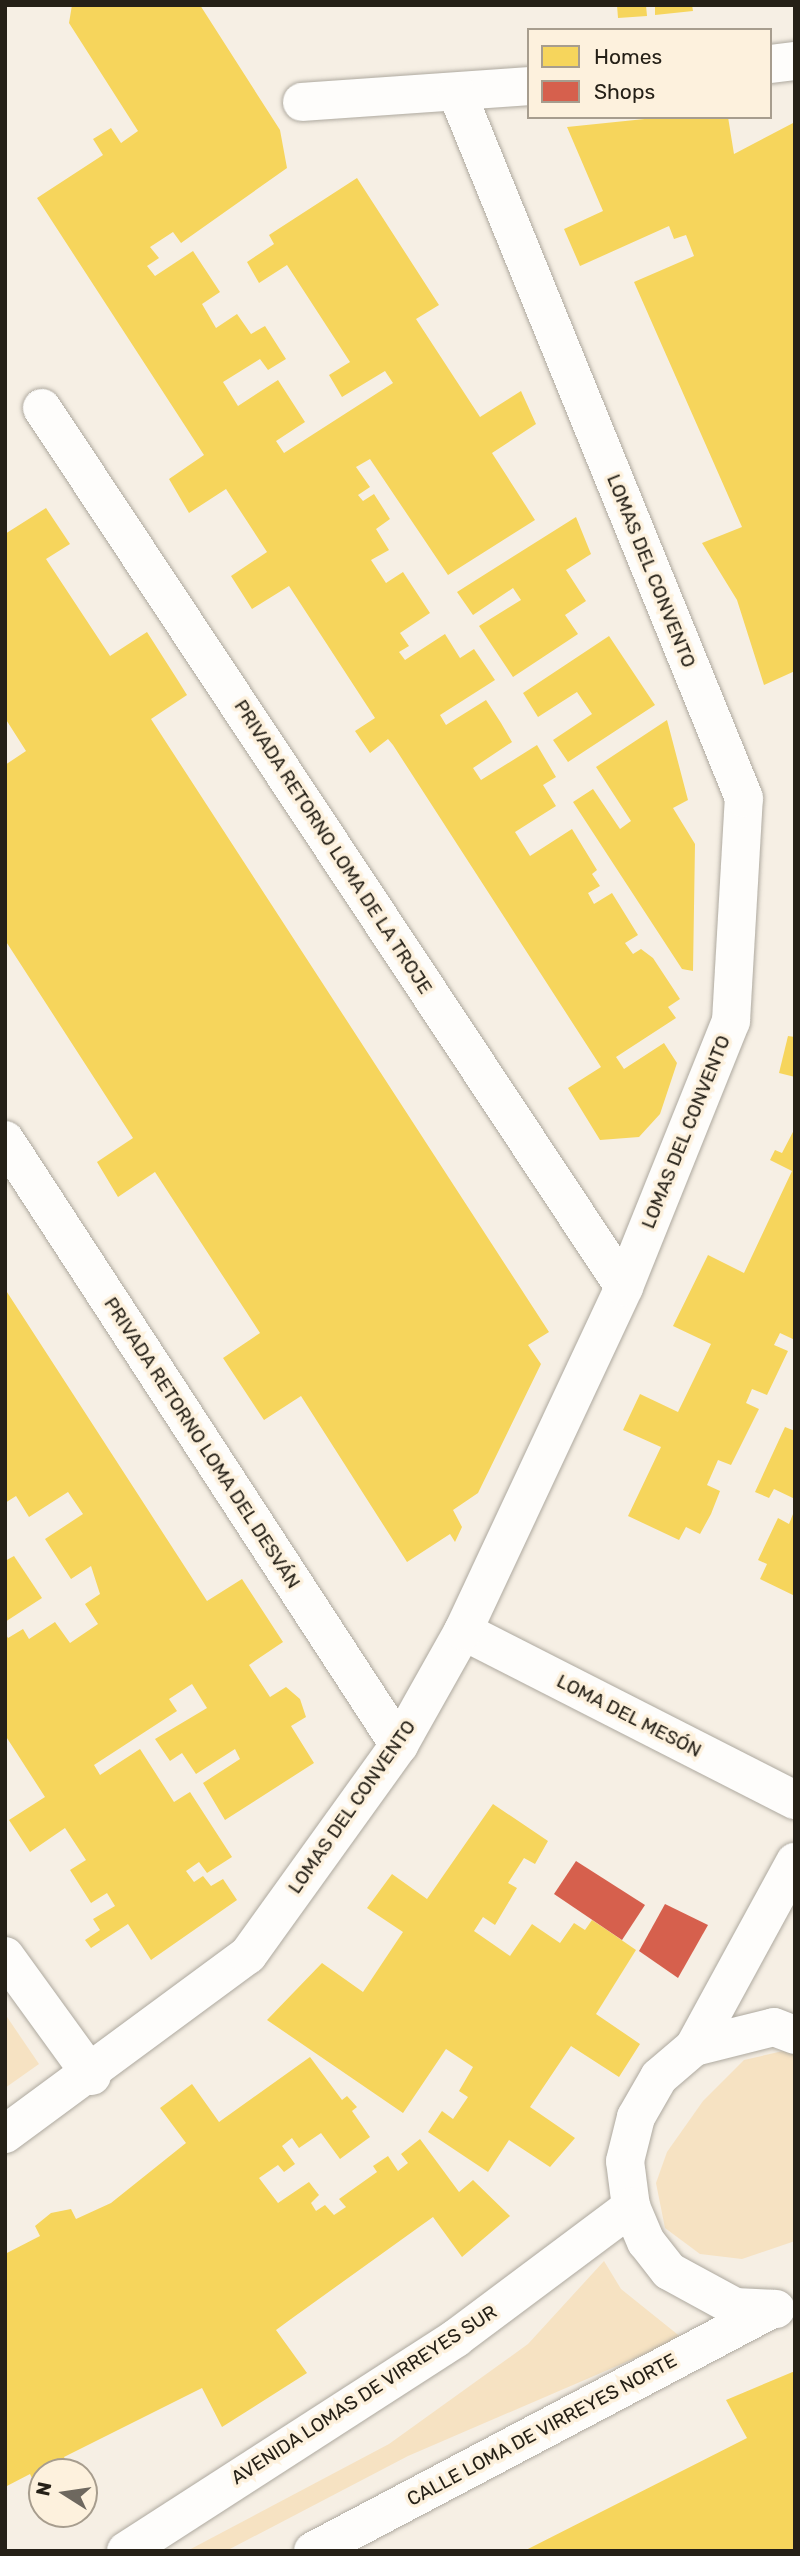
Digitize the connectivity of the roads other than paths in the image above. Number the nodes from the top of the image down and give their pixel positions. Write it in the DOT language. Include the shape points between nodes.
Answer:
graph roads {
  1 [pos="795,61"];
  2 [pos="772,64"];
  3 [pos="527,86"];
  4 [pos="457,93"];
  5 [pos="302,102"];
  6 [pos="42,408"];
  7 [pos="5,1140"];
  8 [pos="624,1287"];
  9 [pos="463,1631"];
  10 [pos="399,1745"];
  11 [pos="795,1800"];
  12 [pos="795,1862"];
  13 [pos="5,1956"];
  14 [pos="795,2035"];
  15 [pos="694,2047"];
  16 [pos="92,2076"];
  17 [pos="5,2134"];
  18 [pos="631,2207"];
  19 [pos="783,2307"];
  20 [pos="126,2551"];
  21 [pos="313,2551"];
  1 -- 2 [label="street"];
  3 -- 4 [label="street"];
  4 -- 5 [label="street"];
  4 -- 8 [label="street, LOMAS DEL CONVENTO" via="744,799 731,1021"];
  6 -- 8 [label="street, PRIVADA RETORNO LOMA DE LA TROJE"];
  7 -- 10 [label="street, PRIVADA RETORNO LOMA DEL DESVÁN"];
  8 -- 9 [label="street, LOMAS DEL CONVENTO"];
  9 -- 10 [label="street, LOMAS DEL CONVENTO"];
  9 -- 11 [label="street, LOMA DEL MESÓN"];
  10 -- 16 [label="street, LOMAS DEL CONVENTO" via="248,1955"];
  12 -- 15 [label="street"];
  13 -- 16 [label="street"];
  14 -- 15 [label="street" via="774,2027"];
  15 -- 18 [label="street" via="659,2077 636,2117 625,2161"];
  16 -- 17 [label="street, LOMAS DEL CONVENTO"];
  18 -- 19 [label="street" via="646,2242 680,2279 735,2306"];
  18 -- 20 [label="street, AVENIDA LOMAS DE VIRREYES SUR" via="456,2338"];
  19 -- 21 [label="street, CALLE LOMA DE VIRREYES NORTE"];
}
